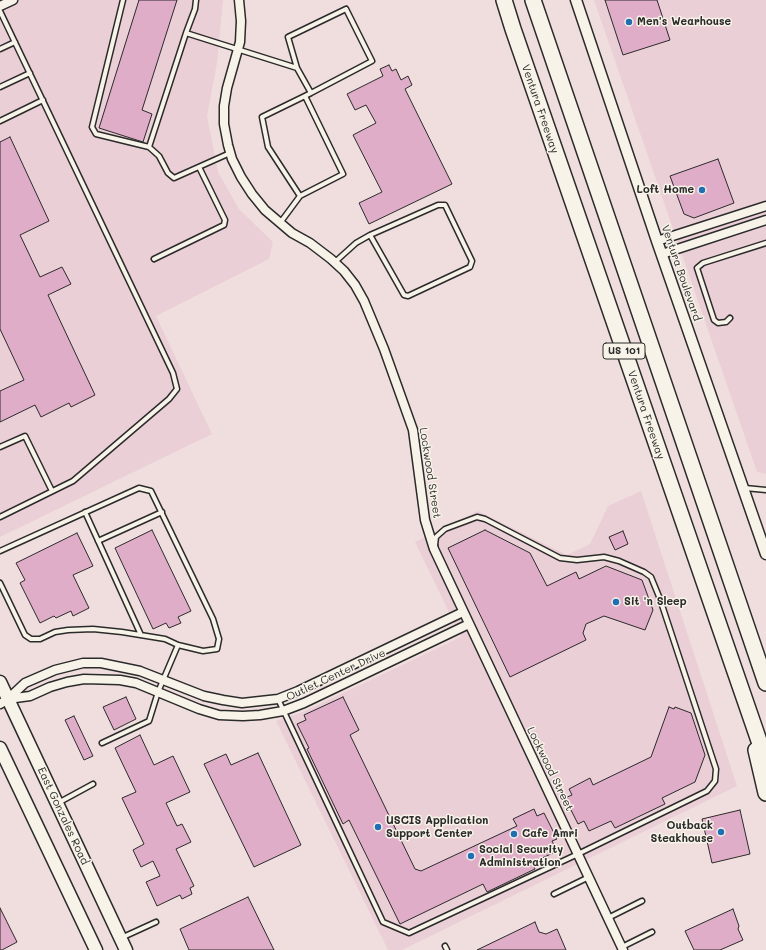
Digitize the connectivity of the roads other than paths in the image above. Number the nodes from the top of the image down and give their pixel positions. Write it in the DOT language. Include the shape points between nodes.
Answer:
graph roads {
  1 [pos="13,0"];
  2 [pos="123,0"];
  3 [pos="196,0"];
  4 [pos="239,0"];
  5 [pos="504,0"];
  6 [pos="534,0"];
  7 [pos="576,0"];
  8 [pos="0,6"];
  9 [pos="0,11"];
  10 [pos="186,33"];
  11 [pos="15,42"];
  12 [pos="0,49"];
  13 [pos="239,49"];
  14 [pos="297,68"];
  15 [pos="30,73"];
  16 [pos="0,87"];
  17 [pos="311,93"];
  18 [pos="306,96"];
  19 [pos="43,100"];
  20 [pos="0,121"];
  21 [pos="149,147"];
  22 [pos="230,153"];
  23 [pos="199,167"];
  24 [pos="300,196"];
  25 [pos="766,206"];
  26 [pos="766,220"];
  27 [pos="280,224"];
  28 [pos="370,235"];
  29 [pos="657,241"];
  30 [pos="766,242"];
  31 [pos="662,254"];
  32 [pos="154,259"];
  33 [pos="335,262"];
  34 [pos="730,318"];
  35 [pos="0,447"];
  36 [pos="743,488"];
  37 [pos="766,490"];
  38 [pos="52,491"];
  39 [pos="85,512"];
  40 [pos="162,512"];
  41 [pos="0,517"];
  42 [pos="715,534"];
  43 [pos="98,541"];
  44 [pos="434,549"];
  45 [pos="0,550"];
  46 [pos="766,554"];
  47 [pos="0,583"];
  48 [pos="463,612"];
  49 [pos="469,624"];
  50 [pos="141,635"];
  51 [pos="178,645"];
  52 [pos="766,657"];
  53 [pos="164,681"];
  54 [pos="0,682"];
  55 [pos="766,683"];
  56 [pos="158,692"];
  57 [pos="278,700"];
  58 [pos="4,701"];
  59 [pos="745,702"];
  60 [pos="282,711"];
  61 [pos="102,743"];
  62 [pos="0,748"];
  63 [pos="766,761"];
  64 [pos="0,764"];
  65 [pos="14,777"];
  66 [pos="93,784"];
  67 [pos="766,793"];
  68 [pos="58,804"];
  69 [pos="578,854"];
  70 [pos="589,877"];
  71 [pos="554,894"];
  72 [pos="642,901"];
  73 [pos="608,918"];
  74 [pos="156,922"];
  75 [pos="652,932"];
  76 [pos="121,938"];
  77 [pos="623,948"];
  78 [pos="96,950"];
  79 [pos="126,950"];
  1 -- 8 [label="street"];
  2 -- 21 [label="lane" via="92,127 96,134"];
  3 -- 10 [label="lane"];
  4 -- 13 [label="street, Lockwood Street"];
  5 -- 59 [label="highway, Ventura Freeway / US 101"];
  6 -- 42 [label="highway, US 101"];
  7 -- 29 [label="street, Ventura Boulevard"];
  9 -- 11 [label="lane"];
  10 -- 13 [label="lane"];
  10 -- 21 [label="lane"];
  11 -- 12 [label="lane"];
  11 -- 15 [label="lane"];
  13 -- 14 [label="lane"];
  13 -- 22 [label="street, Lockwood Street" via="226,88 224,106 224,124"];
  14 -- 17 [label="lane"];
  14 -- 17 [label="lane" via="288,37 346,9 372,61"];
  15 -- 16 [label="lane"];
  15 -- 19 [label="lane"];
  17 -- 18 [label="lane"];
  18 -- 24 [label="lane" via="343,174"];
  18 -- 24 [label="lane" via="262,118 268,148"];
  19 -- 20 [label="lane"];
  19 -- 38 [label="lane" via="173,373 177,389 169,399 73,481"];
  21 -- 23 [label="lane" via="159,156 168,173 174,178"];
  22 -- 23 [label="lane"];
  22 -- 27 [label="street, Lockwood Street" via="252,194"];
  23 -- 32 [label="lane" via="225,220 224,225"];
  24 -- 27 [label="lane"];
  25 -- 29 [label="street"];
  26 -- 31 [label="street"];
  27 -- 33 [label="street, Lockwood Street"];
  28 -- 28 [label="lane" via="438,205 445,206 472,261 470,267 408,296 404,295"];
  28 -- 33 [label="lane" via="356,243"];
  29 -- 31 [label="street, Ventura Boulevard"];
  30 -- 34 [label="lane" via="703,263 697,268 714,320 718,323 726,322"];
  31 -- 36 [label="street, Ventura Boulevard"];
  33 -- 44 [label="street, Lockwood Street" via="355,286 367,307 413,430 425,520"];
  35 -- 38 [label="lane" via="25,436"];
  36 -- 37 [label="lane"];
  36 -- 46 [label="street, Ventura Boulevard"];
  38 -- 41 [label="lane"];
  39 -- 40 [label="lane" via="139,488 151,491"];
  39 -- 43 [label="lane"];
  39 -- 45 [label="lane"];
  40 -- 43 [label="lane"];
  40 -- 51 [label="lane" via="213,619 219,639 217,649 203,651"];
  42 -- 52 [label="highway"];
  42 -- 55 [label="highway, US 101"];
  43 -- 50 [label="lane"];
  44 -- 48 [label="street, Lockwood Street"];
  44 -- 69 [label="lane" via="436,537 477,517 560,558 577,560 604,557 619,561 651,577 716,769 715,781 707,791"];
  47 -- 50 [label="lane" via="25,635 31,639 40,639 55,632 93,629"];
  48 -- 49 [label="street, Lockwood Street"];
  48 -- 57 [label="street, Outlet Center Drive"];
  49 -- 60 [label="street, Outlet Center Drive" via="304,703"];
  49 -- 69 [label="street, Lockwood Street"];
  50 -- 51 [label="lane" via="165,639"];
  51 -- 53 [label="lane"];
  53 -- 56 [label="lane"];
  53 -- 57 [label="street, Outlet Center Drive" via="204,696 223,700 242,703"];
  53 -- 58 [label="street, Outlet Center Drive" via="122,666 83,663 55,670 25,683"];
  54 -- 58 [label="main road, East Gonzales Road"];
  56 -- 58 [label="street, Outlet Center Drive" via="120,680 84,679 61,683 30,696"];
  56 -- 60 [label="street, Outlet Center Drive" via="219,715 243,716"];
  56 -- 61 [label="lane" via="149,721"];
  57 -- 60 [label="lane"];
  58 -- 68 [label="main road, East Gonzales Road"];
  59 -- 63 [label="highway, Ventura Freeway / US 101"];
  59 -- 67 [label="highway"];
  60 -- 69 [label="lane" via="383,922 409,933"];
  62 -- 65 [label="main road"];
  64 -- 65 [label="main road"];
  65 -- 78 [label="main road"];
  66 -- 68 [label="lane"];
  68 -- 76 [label="main road, East Gonzales Road"];
  69 -- 70 [label="street, Lockwood Street"];
  70 -- 71 [label="lane"];
  70 -- 73 [label="street, Lockwood Street"];
  72 -- 73 [label="lane"];
  73 -- 77 [label="street, Lockwood Street"];
  74 -- 76 [label="lane"];
  75 -- 77 [label="lane"];
  76 -- 79 [label="main road, East Gonzales Road"];
}
